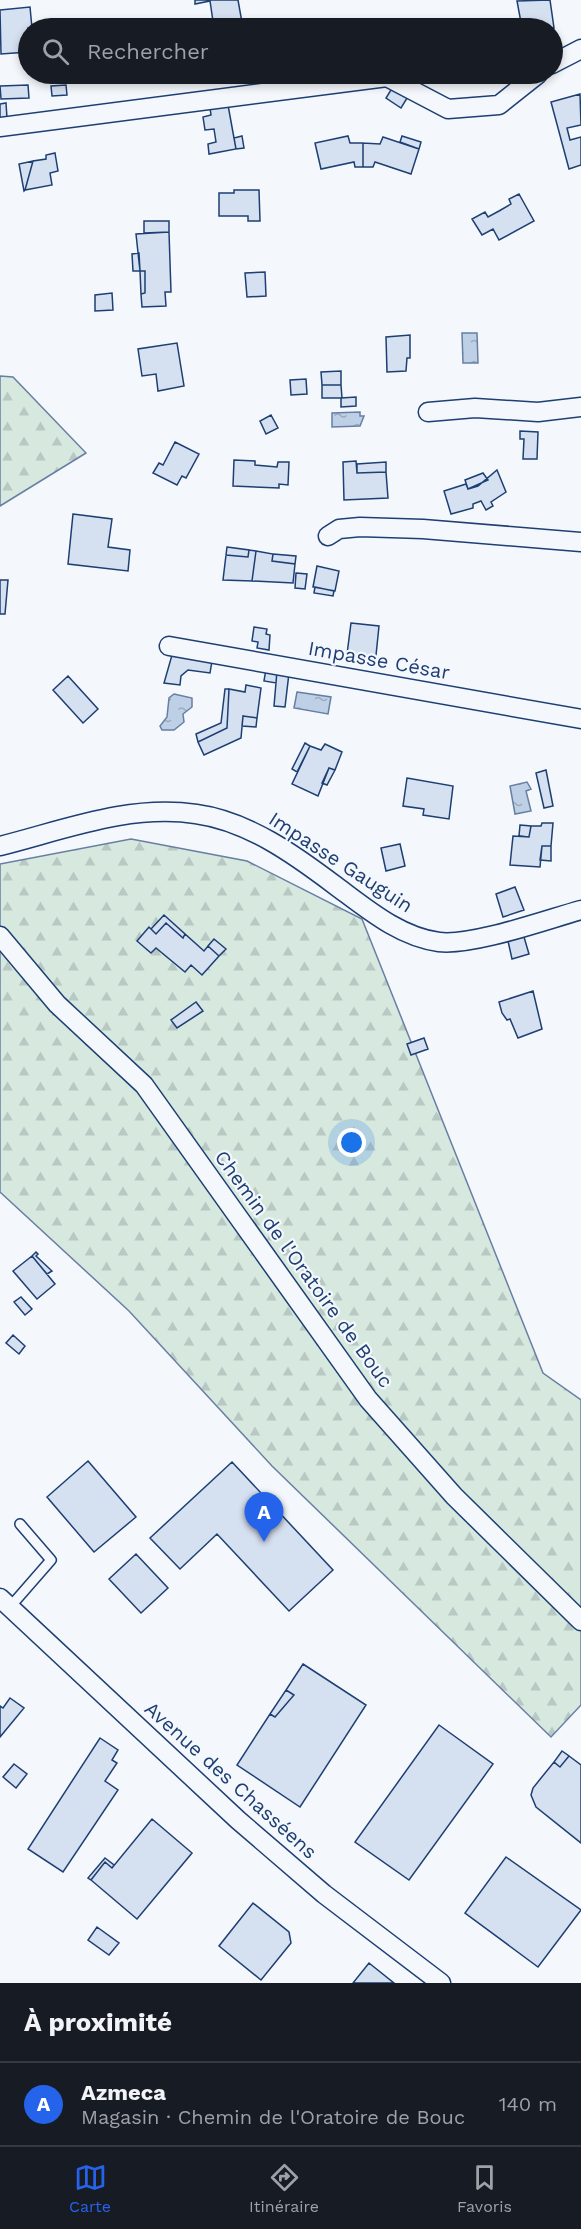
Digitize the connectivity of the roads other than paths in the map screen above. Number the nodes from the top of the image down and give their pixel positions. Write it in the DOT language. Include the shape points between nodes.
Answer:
graph roads {
  1 [pos="581,49"];
  2 [pos="563,58"];
  3 [pos="333,84"];
  4 [pos="400,84"];
  5 [pos="526,84"];
  6 [pos="0,127"];
  7 [pos="581,407"];
  8 [pos="428,412"];
  9 [pos="328,536"];
  10 [pos="581,542"];
  11 [pos="169,646"];
  12 [pos="581,719"];
  13 [pos="0,846"];
  14 [pos="581,910"];
  15 [pos="0,936"];
  16 [pos="20,1524"];
  17 [pos="5,1602"];
  18 [pos="581,1621"];
  19 [pos="441,1983"];
  1 -- 2 [label="street"];
  3 -- 6 [label="street"];
  4 -- 5 [label="street" via="448,109 500,105"];
  7 -- 8 [label="street" via="538,412 475,408"];
  9 -- 10 [label="street" via="339,529 360,527"];
  11 -- 12 [label="street, Impasse César"];
  13 -- 14 [label="street, Impasse Gauguin" via="128,813 196,814 255,832 394,927 438,942 463,942"];
  15 -- 18 [label="street, Chemin de l'Oratoire de Bouc" via="57,1004 144,1085 368,1399 454,1496"];
  16 -- 17 [label="lane" via="51,1560"];
  17 -- 19 [label="street, Avenue des Chasséens" via="238,1820 333,1901"];
}
